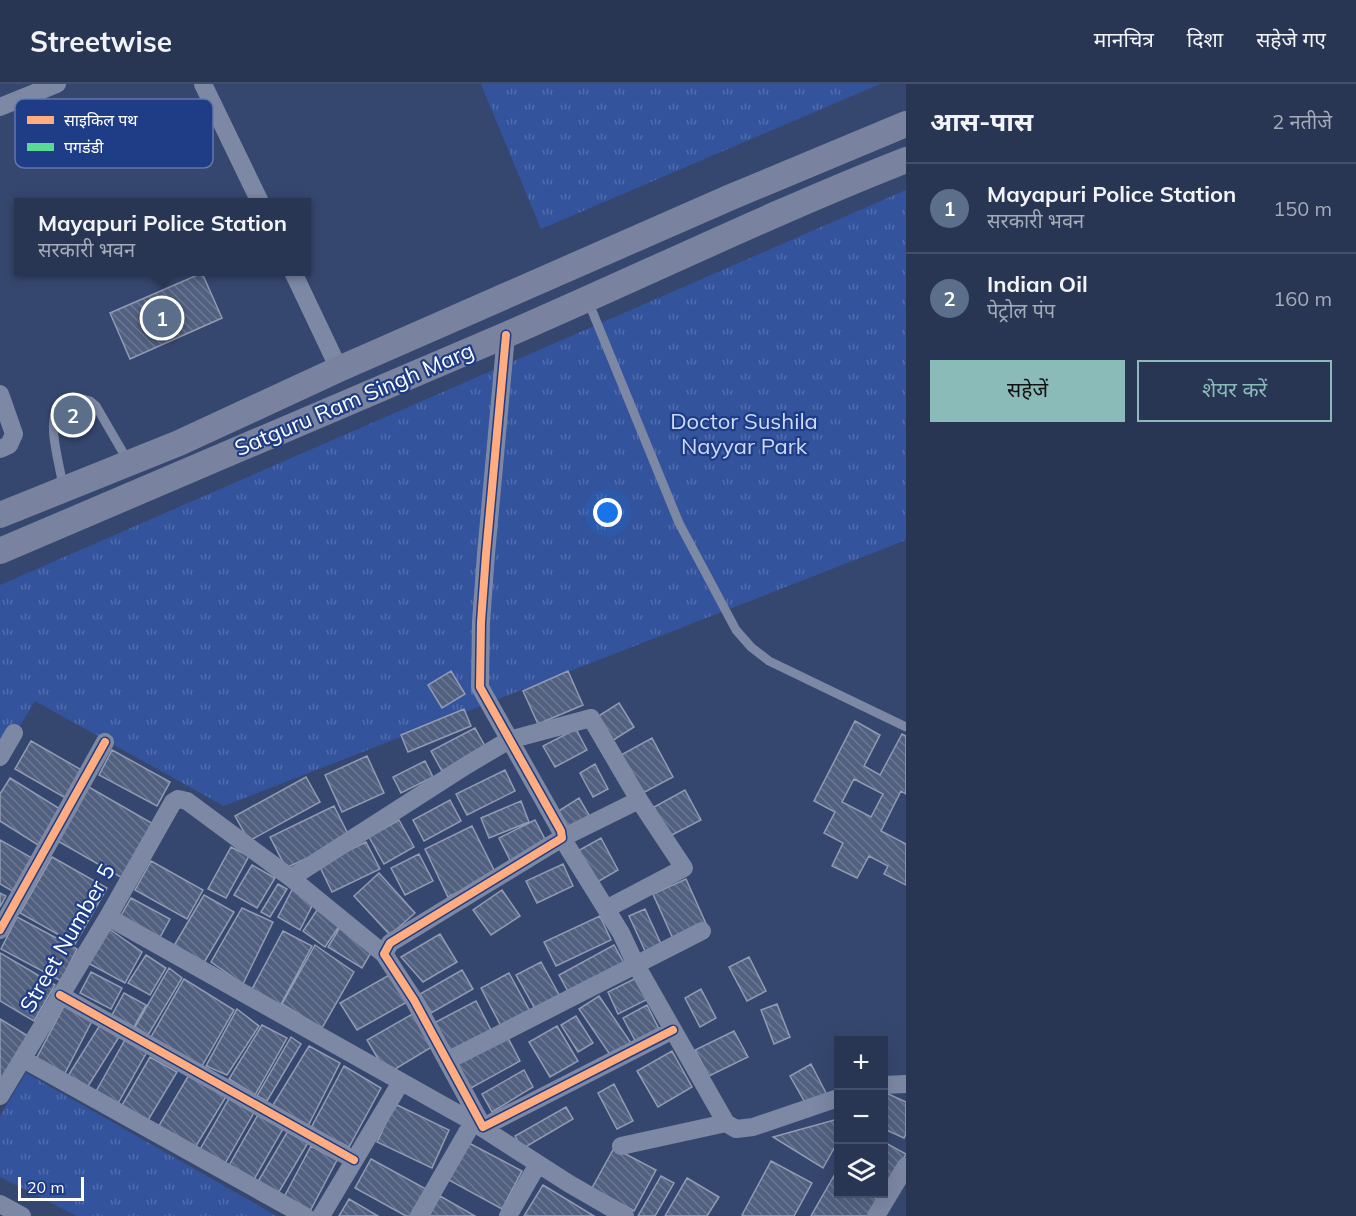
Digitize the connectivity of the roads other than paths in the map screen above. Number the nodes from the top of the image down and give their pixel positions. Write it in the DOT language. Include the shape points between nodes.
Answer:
graph roads {
  1 [pos="57,84"];
  2 [pos="203,84"];
  3 [pos="20,99"];
  4 [pos="210,99"];
  5 [pos="15,101"];
  6 [pos="213,105"];
  7 [pos="0,107"];
  8 [pos="906,124"];
  9 [pos="906,160"];
  10 [pos="258,198"];
  11 [pos="295,276"];
  12 [pos="587,299"];
  13 [pos="506,335"];
  14 [pos="339,369"];
  15 [pos="0,394"];
  16 [pos="0,449"];
  17 [pos="130,463"];
  18 [pos="64,489"];
  19 [pos="0,515"];
  20 [pos="0,551"];
  21 [pos="906,727"];
  22 [pos="14,733"];
  23 [pos="509,740"];
  24 [pos="105,742"];
  25 [pos="0,757"];
  26 [pos="639,800"];
  27 [pos="562,838"];
  28 [pos="291,878"];
  29 [pos="606,909"];
  30 [pos="108,917"];
  31 [pos="0,930"];
  32 [pos="702,931"];
  33 [pos="384,954"];
  34 [pos="636,965"];
  35 [pos="60,996"];
  36 [pos="673,1030"];
  37 [pos="23,1059"];
  38 [pos="447,1061"];
  39 [pos="401,1082"];
  40 [pos="906,1084"];
  41 [pos="888,1085"];
  42 [pos="0,1096"];
  43 [pos="834,1099"];
  44 [pos="478,1124"];
  45 [pos="726,1124"];
  46 [pos="621,1146"];
  47 [pos="354,1160"];
  48 [pos="538,1164"];
  49 [pos="906,1166"];
  50 [pos="0,1204"];
  51 [pos="22,1216"];
  52 [pos="305,1216"];
  53 [pos="321,1216"];
  54 [pos="419,1216"];
  55 [pos="508,1216"];
  56 [pos="625,1216"];
  57 [pos="876,1216"];
  1 -- 3 [label="street"];
  2 -- 4 [label="street"];
  5 -- 7 [label="street"];
  6 -- 10 [label="street"];
  8 -- 14 [label="main road, Satguru Ram Singh Marg"];
  9 -- 12 [label="main road, Satguru Ram Singh Marg"];
  11 -- 14 [label="street"];
  12 -- 13 [label="main road, Satguru Ram Singh Marg"];
  12 -- 21 [label="lane" via="679,523 736,630 770,661"];
  13 -- 20 [label="main road, Satguru Ram Singh Marg"];
  13 -- 23 [label="street" via="486,554 480,687"];
  14 -- 17 [label="main road, Satguru Ram Singh Marg"];
  15 -- 16 [label="street" via="14,434 9,445"];
  17 -- 18 [label="main road, Satguru Ram Singh Marg"];
  17 -- 18 [label="lane" via="96,406 79,398 62,405 53,426"];
  18 -- 19 [label="main road, Satguru Ram Singh Marg"];
  22 -- 25 [label="street"];
  23 -- 26 [label="street" via="591,718"];
  23 -- 27 [label="street"];
  23 -- 28 [label="street"];
  24 -- 31 [label="street"];
  26 -- 27 [label="street"];
  26 -- 29 [label="street" via="684,868"];
  27 -- 29 [label="street"];
  27 -- 33 [label="street" via="390,943"];
  28 -- 30 [label="street, Street Number 5" via="187,801 178,800 173,802"];
  28 -- 33 [label="street"];
  29 -- 34 [label="street"];
  30 -- 35 [label="street, Street Number 5"];
  30 -- 39 [label="street"];
  32 -- 34 [label="street"];
  33 -- 38 [label="street"];
  34 -- 36 [label="street"];
  34 -- 38 [label="street"];
  35 -- 37 [label="street, Street Number 5"];
  35 -- 47 [label="street"];
  36 -- 44 [label="street"];
  36 -- 45 [label="street"];
  37 -- 42 [label="street, Street Number 5"];
  37 -- 52 [label="street"];
  38 -- 44 [label="street"];
  39 -- 44 [label="street"];
  39 -- 47 [label="street"];
  40 -- 41 [label="street"];
  43 -- 45 [label="street" via="753,1127 736,1129"];
  44 -- 48 [label="street"];
  44 -- 54 [label="street"];
  45 -- 46 [label="street"];
  47 -- 53 [label="street"];
  48 -- 55 [label="street"];
  48 -- 56 [label="street"];
  49 -- 57 [label="street"];
  50 -- 51 [label="street"];
}
